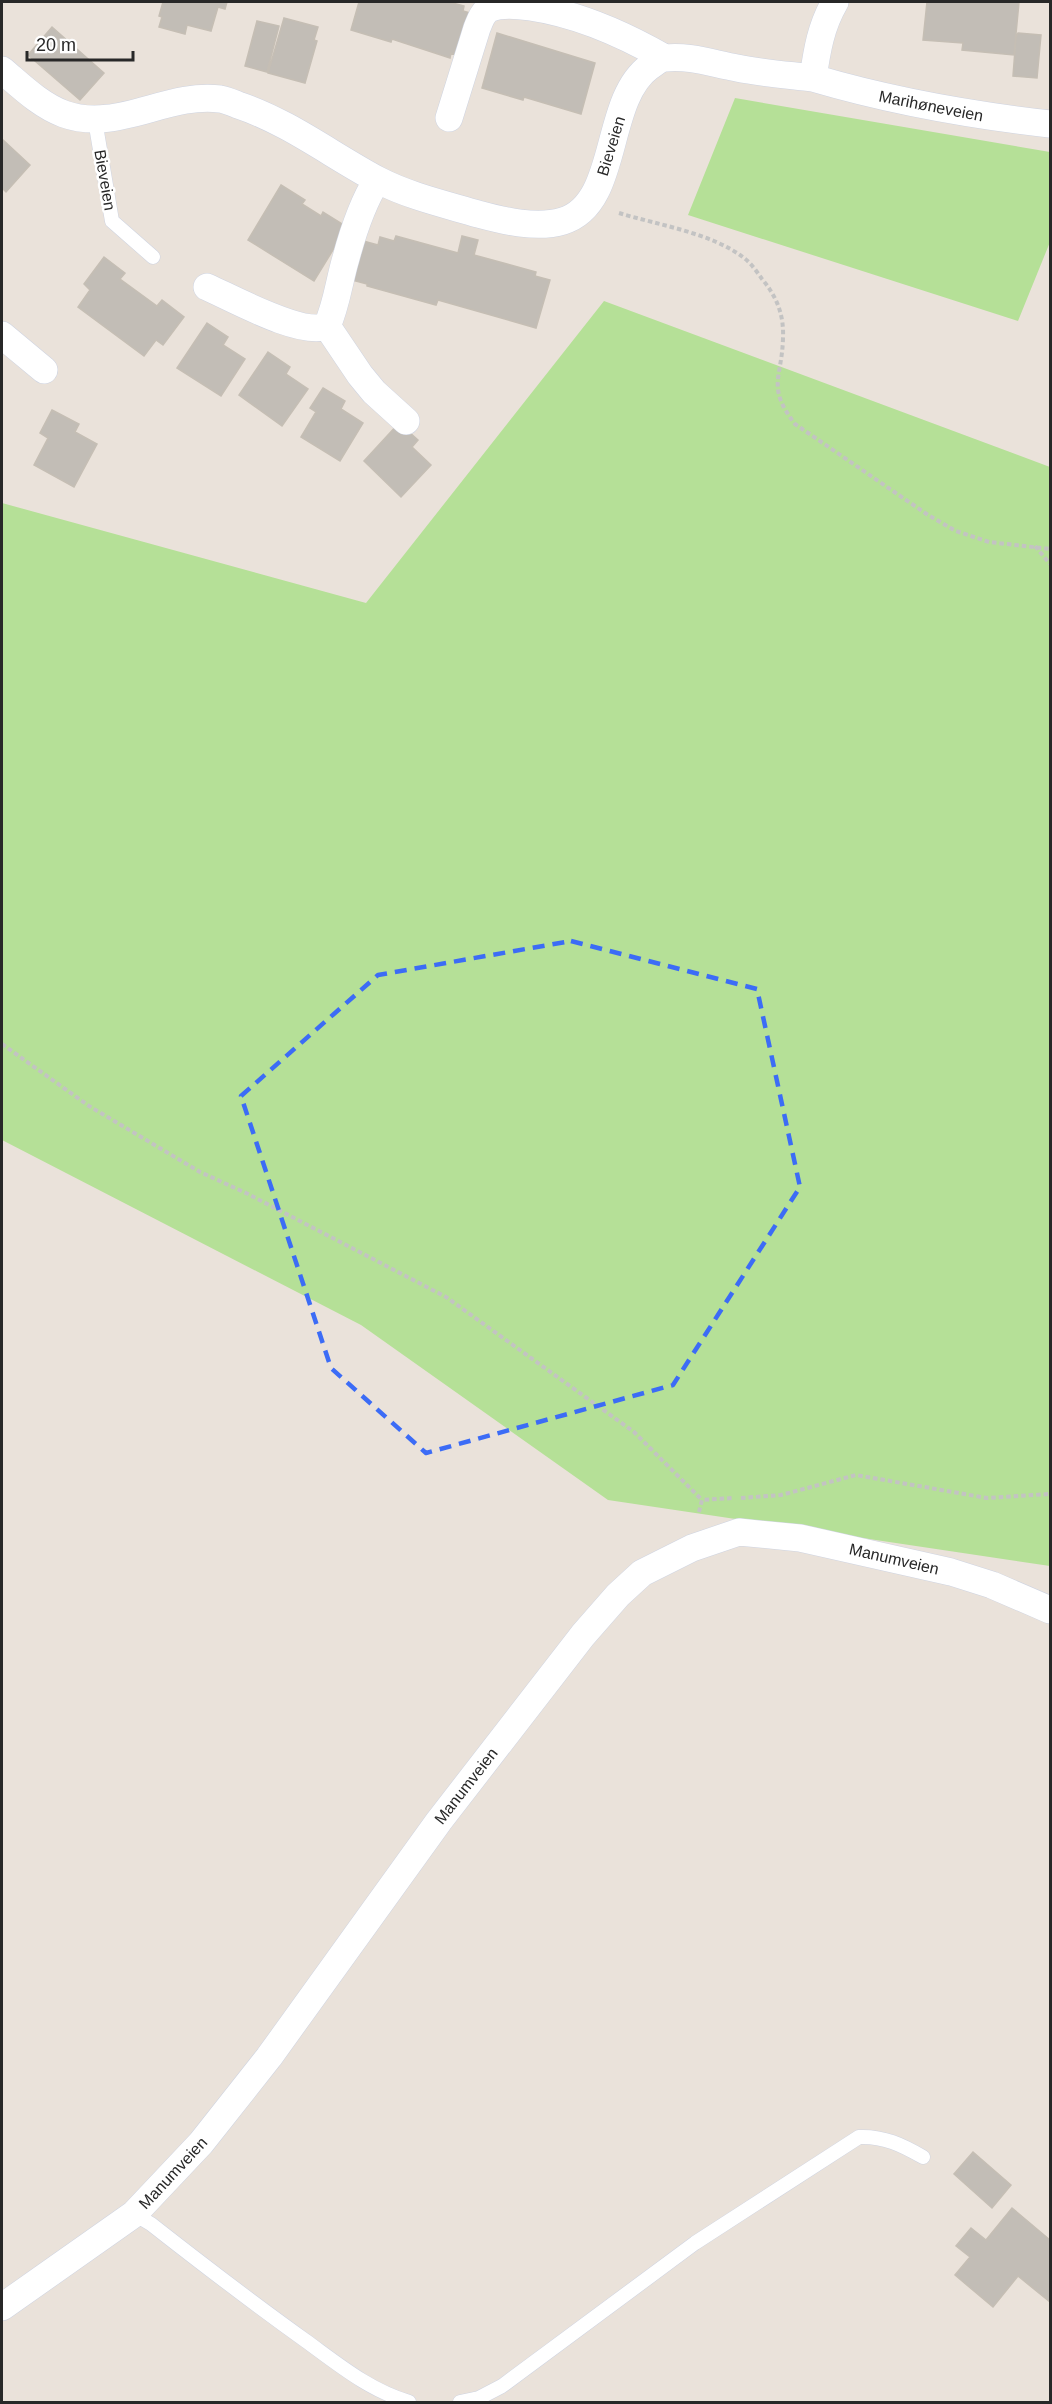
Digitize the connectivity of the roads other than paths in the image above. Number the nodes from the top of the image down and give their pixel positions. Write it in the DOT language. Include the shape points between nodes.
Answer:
graph roads {
  1 [pos="835,2"];
  2 [pos="663,57"];
  3 [pos="2,70"];
  4 [pos="813,78"];
  5 [pos="448,118"];
  6 [pos="95,120"];
  7 [pos="1050,124"];
  8 [pos="377,180"];
  9 [pos="153,257"];
  10 [pos="207,287"];
  11 [pos="327,326"];
  12 [pos="2,335"];
  13 [pos="44,370"];
  14 [pos="406,421"];
  15 [pos="1050,1610"];
  16 [pos="923,2157"];
  17 [pos="134,2214"];
  18 [pos="2,2307"];
  19 [pos="409,2403"];
  20 [pos="460,2403"];
  1 -- 4 [label="street" via="825,19"];
  2 -- 4 [label="street"];
  2 -- 5 [label="street" via="589,20 557,11 510,4 489,9 477,28"];
  2 -- 8 [label="street, Bieveien" via="645,71 627,94 601,182 587,204 566,220 553,224 506,222 409,194"];
  3 -- 6 [label="street, Bieveien" via="36,99 64,114"];
  4 -- 7 [label="street, Marihøneveien" via="976,115"];
  6 -- 8 [label="street, Bieveien" via="180,101 220,99 264,114"];
  6 -- 9 [label="lane, Bieveien" via="112,221"];
  8 -- 11 [label="street" via="346,257 336,306"];
  10 -- 11 [label="street" via="280,320 309,328"];
  11 -- 14 [label="street" via="374,392"];
  12 -- 13 [label="street"];
  15 -- 17 [label="street, Manumveien" via="951,1572 800,1538 739,1532 692,1548 642,1573 583,1635 438,1821 269,2058 201,2143"];
  16 -- 20 [label="lane" via="897,2142 859,2138 695,2243 502,2386"];
  17 -- 18 [label="street, Manumveien"];
  17 -- 19 [label="lane" via="366,2385"];
}
